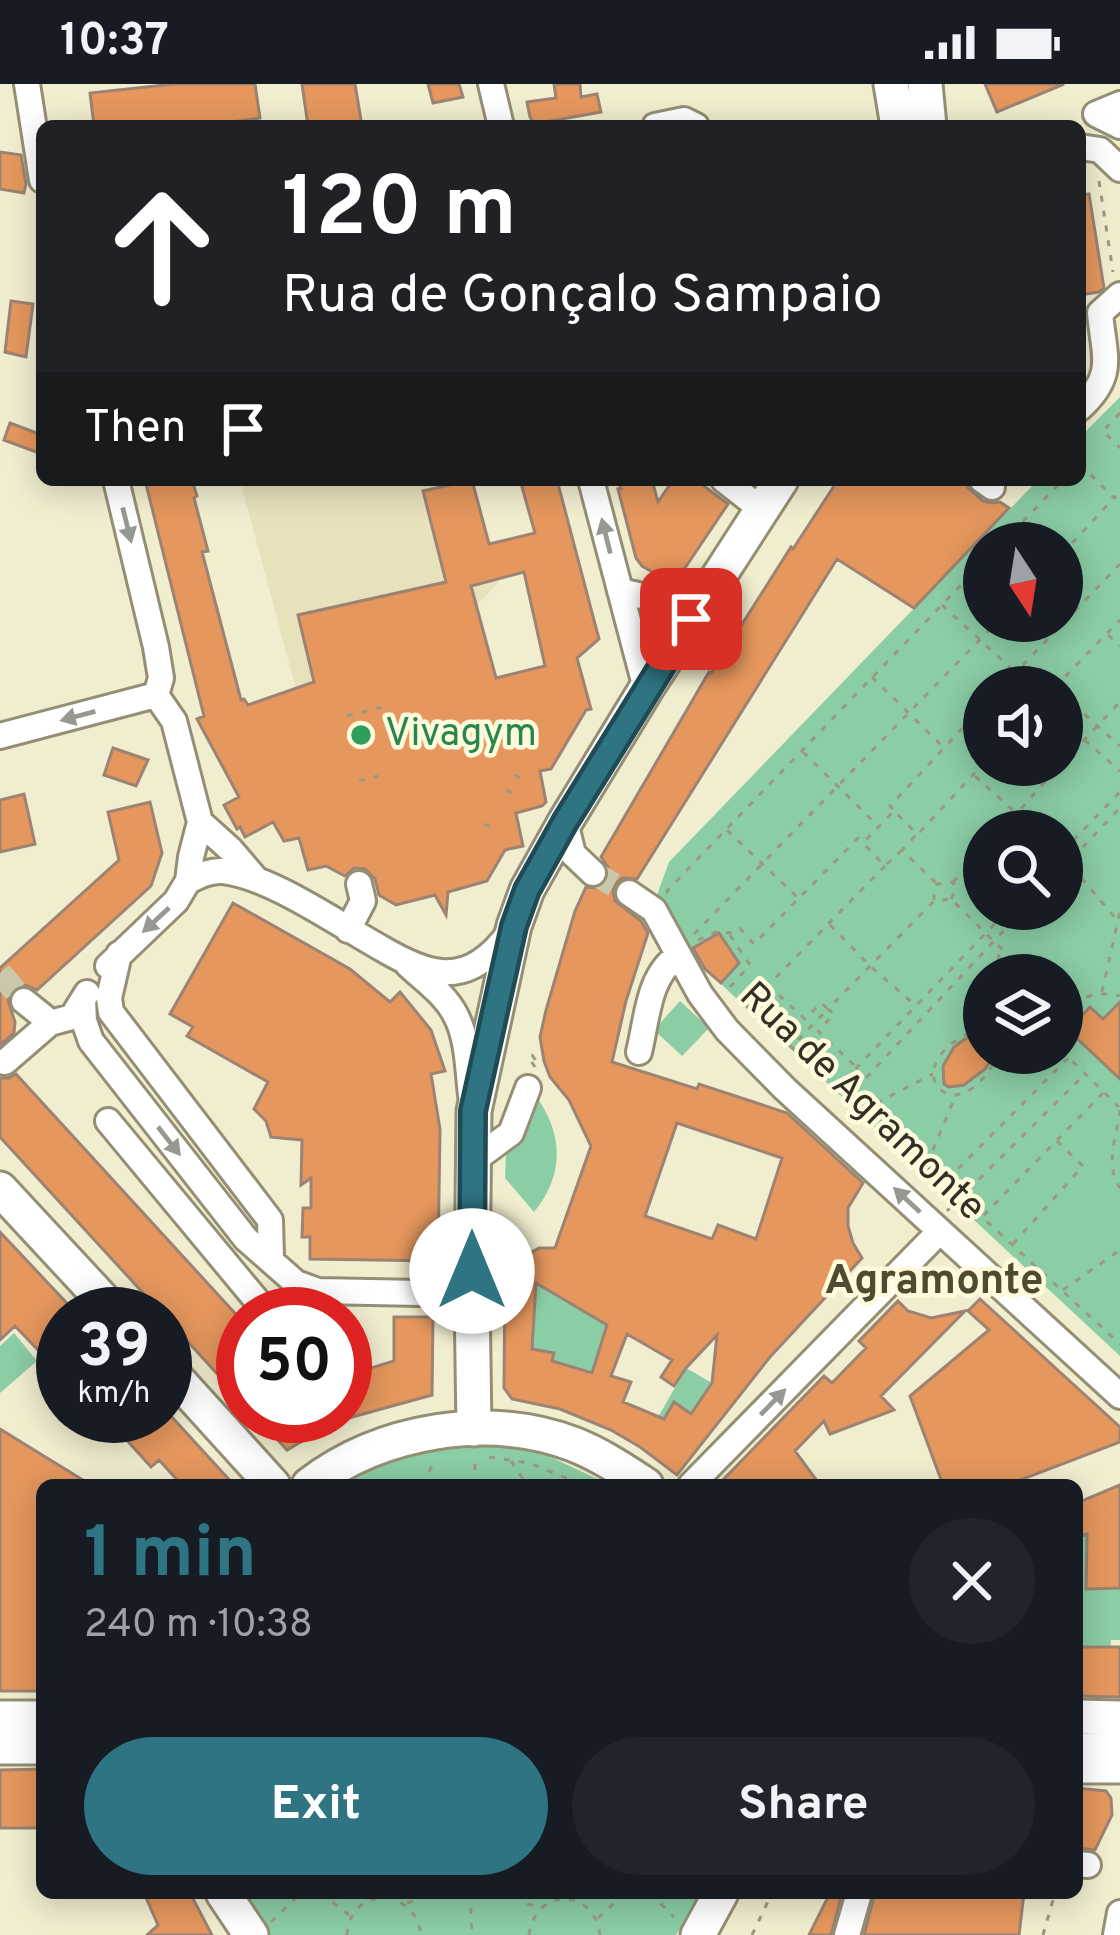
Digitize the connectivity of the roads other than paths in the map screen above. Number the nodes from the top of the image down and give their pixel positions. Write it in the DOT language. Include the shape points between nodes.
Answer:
graph roads {
  1 [pos="27,84"];
  2 [pos="490,84"];
  3 [pos="891,84"];
  4 [pos="910,84"];
  5 [pos="925,84"];
  6 [pos="1120,104"];
  7 [pos="499,120"];
  8 [pos="897,120"];
  9 [pos="913,120"];
  10 [pos="928,120"];
  11 [pos="1120,126"];
  12 [pos="36,142"];
  13 [pos="1086,148"];
  14 [pos="1120,169"];
  15 [pos="1112,301"];
  16 [pos="1120,344"];
  17 [pos="1113,366"];
  18 [pos="1086,403"];
  19 [pos="117,486"];
  20 [pos="593,486"];
  21 [pos="732,486"];
  22 [pos="777,486"];
  23 [pos="761,508"];
  24 [pos="620,591"];
  25 [pos="704,598"];
  26 [pos="646,688"];
  27 [pos="156,695"];
  28 [pos="0,736"];
  29 [pos="200,822"];
  30 [pos="565,822"];
  31 [pos="593,872"];
  32 [pos="255,878"];
  33 [pos="188,881"];
  34 [pos="359,884"];
  35 [pos="629,893"];
  36 [pos="514,926"];
  37 [pos="348,930"];
  38 [pos="118,954"];
  39 [pos="678,956"];
  40 [pos="401,960"];
  41 [pos="82,1000"];
  42 [pos="639,1052"];
  43 [pos="4,1062"];
  44 [pos="534,1074"];
  45 [pos="473,1111"];
  46 [pos="108,1121"];
  47 [pos="473,1161"];
  48 [pos="0,1189"];
  49 [pos="936,1227"];
  50 [pos="271,1258"];
  51 [pos="91,1287"];
  52 [pos="246,1287"];
  53 [pos="306,1287"];
  54 [pos="472,1294"];
  55 [pos="372,1301"];
  56 [pos="192,1396"];
  57 [pos="1120,1396"];
  58 [pos="475,1442"];
  59 [pos="268,1479"];
  60 [pos="316,1479"];
  61 [pos="637,1479"];
  62 [pos="697,1479"];
  63 [pos="1083,1717"];
  64 [pos="0,1718"];
  65 [pos="36,1718"];
  66 [pos="1120,1718"];
  67 [pos="1120,1730"];
  68 [pos="1083,1731"];
  69 [pos="1120,1745"];
  70 [pos="1083,1746"];
  71 [pos="0,1747"];
  72 [pos="36,1748"];
  73 [pos="1083,1766"];
  74 [pos="1120,1766"];
  75 [pos="716,1899"];
  76 [pos="857,1899"];
  77 [pos="1120,1912"];
  78 [pos="688,1928"];
  79 [pos="847,1935"];
  80 [pos="1116,1935"];
  1 -- 12 [label="street"];
  2 -- 7 [label="street"];
  3 -- 8 [label="main road"];
  4 -- 9 [label="main road"];
  5 -- 10 [label="main road"];
  6 -- 11 [label="street" via="1096,114"];
  13 -- 14 [label="street"];
  15 -- 16 [label="street"];
  15 -- 17 [label="street"];
  17 -- 18 [label="street"];
  19 -- 27 [label="street, one-way" via="156,647"];
  24 -- 20 [label="street, one-way"];
  21 -- 23 [label="street"];
  22 -- 23 [label="main road"];
  23 -- 25 [label="main road"];
  24 -- 25 [label="street"];
  24 -- 26 [label="street"];
  25 -- 26 [label="main road"];
  26 -- 30 [label="main road"];
  27 -- 28 [label="street, one-way"];
  27 -- 29 [label="street" via="174,722"];
  29 -- 32 [label="street"];
  29 -- 33 [label="street"];
  30 -- 31 [label="street" via="573,854"];
  30 -- 36 [label="main road"];
  32 -- 33 [label="street" via="225,871"];
  32 -- 37 [label="street"];
  33 -- 38 [label="street, one-way"];
  34 -- 37 [label="street" via="363,901"];
  35 -- 39 [label="street, Rua de Agramonte" via="654,910"];
  36 -- 40 [label="street" via="494,954 470,968 441,972"];
  36 -- 45 [label="main road"];
  37 -- 40 [label="street"];
  38 -- 41 [label="street"];
  38 -- 50 [label="street" via="111,1012 270,1220"];
  39 -- 42 [label="street" via="656,981"];
  49 -- 39 [label="street, Rua de Agramonte, one-way" via="727,1030"];
  40 -- 45 [label="street" via="457,1017"];
  41 -- 43 [label="street" via="72,1017 50,1023"];
  41 -- 50 [label="street, one-way" via="91,1041 246,1239"];
  44 -- 47 [label="street" via="511,1133"];
  45 -- 47 [label="main road"];
  46 -- 52 [label="street"];
  47 -- 54 [label="main road"];
  48 -- 51 [label="main road"];
  49 -- 57 [label="street, Rua de Agramonte"];
  62 -- 49 [label="street, one-way"];
  50 -- 53 [label="street"];
  54 -- 55 [label="street"];
  54 -- 58 [label="main road"];
  56 -- 59 [label="main road"];
  58 -- 60 [label="main road" via="432,1433 377,1447"];
  58 -- 61 [label="main road" via="522,1431 550,1437"];
  63 -- 66 [label="main road"];
  64 -- 65 [label="main road"];
  67 -- 68 [label="street"];
  69 -- 70 [label="street"];
  71 -- 72 [label="main road"];
  73 -- 74 [label="main road"];
  75 -- 78 [label="main road"];
  76 -- 79 [label="street"];
  77 -- 80 [label="street"];
}
